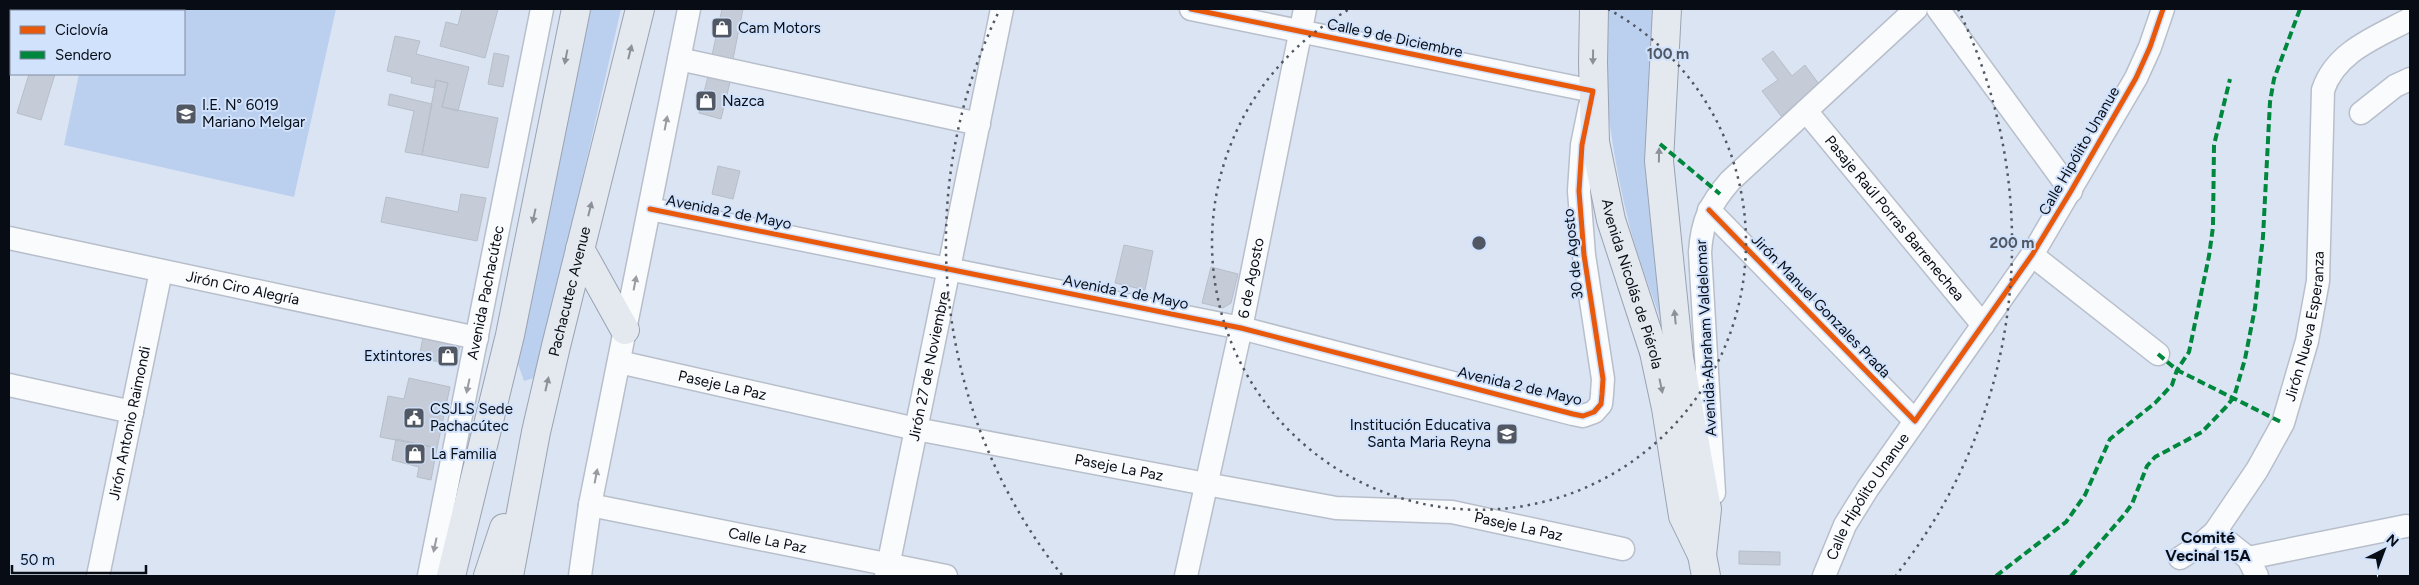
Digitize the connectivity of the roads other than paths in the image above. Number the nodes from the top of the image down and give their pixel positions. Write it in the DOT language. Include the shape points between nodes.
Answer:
graph roads {
  1 [pos="542,9"];
  2 [pos="576,9"];
  3 [pos="640,9"];
  4 [pos="689,9"];
  5 [pos="1002,9"];
  6 [pos="1191,9"];
  7 [pos="1305,9"];
  8 [pos="1594,9"];
  9 [pos="1667,9"];
  10 [pos="1916,9"];
  11 [pos="1938,9"];
  12 [pos="2163,9"];
  13 [pos="2410,19"];
  14 [pos="1301,31"];
  15 [pos="679,59"];
  16 [pos="2410,78"];
  17 [pos="1593,91"];
  18 [pos="1806,111"];
  19 [pos="2361,113"];
  20 [pos="979,124"];
  21 [pos="2071,191"];
  22 [pos="650,209"];
  23 [pos="1709,210"];
  24 [pos="9,238"];
  25 [pos="580,249"];
  26 [pos="2032,254"];
  27 [pos="949,268"];
  28 [pos="162,271"];
  29 [pos="1983,325"];
  30 [pos="1241,328"];
  31 [pos="625,330"];
  32 [pos="477,338"];
  33 [pos="2158,354"];
  34 [pos="619,362"];
  35 [pos="9,385"];
  36 [pos="493,408"];
  37 [pos="132,412"];
  38 [pos="1594,412"];
  39 [pos="1916,421"];
  40 [pos="916,429"];
  41 [pos="536,432"];
  42 [pos="1206,484"];
  43 [pos="590,505"];
  44 [pos="2406,526"];
  45 [pos="2215,532"];
  46 [pos="1623,549"];
  47 [pos="2180,558"];
  48 [pos="2253,567"];
  49 [pos="1706,569"];
  50 [pos="887,570"];
  51 [pos="98,576"];
  52 [pos="429,576"];
  53 [pos="451,576"];
  54 [pos="469,576"];
  55 [pos="488,576"];
  56 [pos="509,576"];
  57 [pos="580,576"];
  58 [pos="946,576"];
  59 [pos="1186,576"];
  60 [pos="1824,576"];
  1 -- 32 [label="street, Avenida Pachacútec"];
  2 -- 36 [label="main road, one-way"];
  25 -- 3 [label="main road, Pachacutec Avenue, one-way"];
  4 -- 15 [label="street"];
  5 -- 20 [label="street, Jirón 27 de Noviembre"];
  6 -- 14 [label="street, Calle 9 de Diciembre"];
  7 -- 14 [label="street, 6 de Agosto"];
  8 -- 17 [label="main road, Avenida Nicolás de Piérola, one-way"];
  49 -- 9 [label="main road, Avenida Nicolás de Piérola, one-way" via="1707,509 1679,357 1659,161"];
  10 -- 18 [label="street, Avenida Abraham Valdelomar"];
  11 -- 21 [label="street"];
  12 -- 21 [label="street, Calle Hipólito Unanue" via="2136,78"];
  13 -- 45 [label="street, Jirón Nueva Esperanza" via="2352,50 2327,78 2323,90 2318,281 2307,341 2283,423 2257,470"];
  14 -- 17 [label="street, Calle 9 de Diciembre"];
  14 -- 30 [label="street, 6 de Agosto"];
  15 -- 20 [label="street"];
  22 -- 15 [label="street, one-way"];
  16 -- 19 [label="street"];
  17 -- 38 [label="street, 30 de Agosto" via="1582,145 1579,191 1584,255 1603,379 1601,404"];
  17 -- 49 [label="main road, Avenida Nicolás de Piérola, one-way" via="1595,142 1611,220 1654,352 1683,516"];
  18 -- 23 [label="street, Avenida Abraham Valdelomar" via="1730,181"];
  18 -- 29 [label="street, Pasaje Raúl Porras Barrenechea"];
  20 -- 27 [label="street, Jirón 27 de Noviembre"];
  21 -- 26 [label="street, Calle Hipólito Unanue"];
  22 -- 27 [label="street, Avenida 2 de Mayo"];
  31 -- 22 [label="street, one-way"];
  23 -- 39 [label="street, Jirón Manuel Gonzales Prada"];
  23 -- 49 [label="street, Avenida Abraham Valdelomar" via="1702,230 1700,252 1714,494"];
  24 -- 28 [label="street, Jirón Ciro Alegría"];
  25 -- 31 [label="main road"];
  41 -- 25 [label="main road, Pachacutec Avenue, one-way"];
  26 -- 29 [label="street, Calle Hipólito Unanue"];
  26 -- 33 [label="street"];
  27 -- 30 [label="street, Avenida 2 de Mayo"];
  27 -- 40 [label="street, Jirón 27 de Noviembre"];
  28 -- 32 [label="street, Jirón Ciro Alegría"];
  28 -- 37 [label="street, Jirón Antonio Raimondi"];
  29 -- 39 [label="street, Calle Hipólito Unanue"];
  30 -- 38 [label="street, Avenida 2 de Mayo" via="1573,414 1583,416"];
  30 -- 42 [label="street, 6 de Agosto"];
  31 -- 34 [label="street"];
  32 -- 52 [label="street, Avenida Pachacútec, one-way"];
  34 -- 40 [label="street, Paseje La Paz"];
  43 -- 34 [label="street, one-way"];
  35 -- 37 [label="street"];
  36 -- 53 [label="main road"];
  36 -- 54 [label="main road"];
  37 -- 51 [label="street, Jirón Antonio Raimondi"];
  39 -- 60 [label="street, Calle Hipólito Unanue" via="1844,525"];
  40 -- 42 [label="street, Paseje La Paz"];
  40 -- 50 [label="street, Jirón 27 de Noviembre"];
  41 -- 55 [label="main road"];
  41 -- 56 [label="main road, Pachacutec Avenue"];
  42 -- 46 [label="street, Paseje La Paz" via="1336,508 1452,512"];
  42 -- 59 [label="street, 6 de Agosto"];
  43 -- 50 [label="street, Calle La Paz"];
  43 -- 57 [label="street"];
  44 -- 48 [label="street"];
  45 -- 47 [label="street, Jirón Nueva Esperanza"];
  45 -- 48 [label="street"];
  50 -- 58 [label="street, Calle La Paz"];
}
